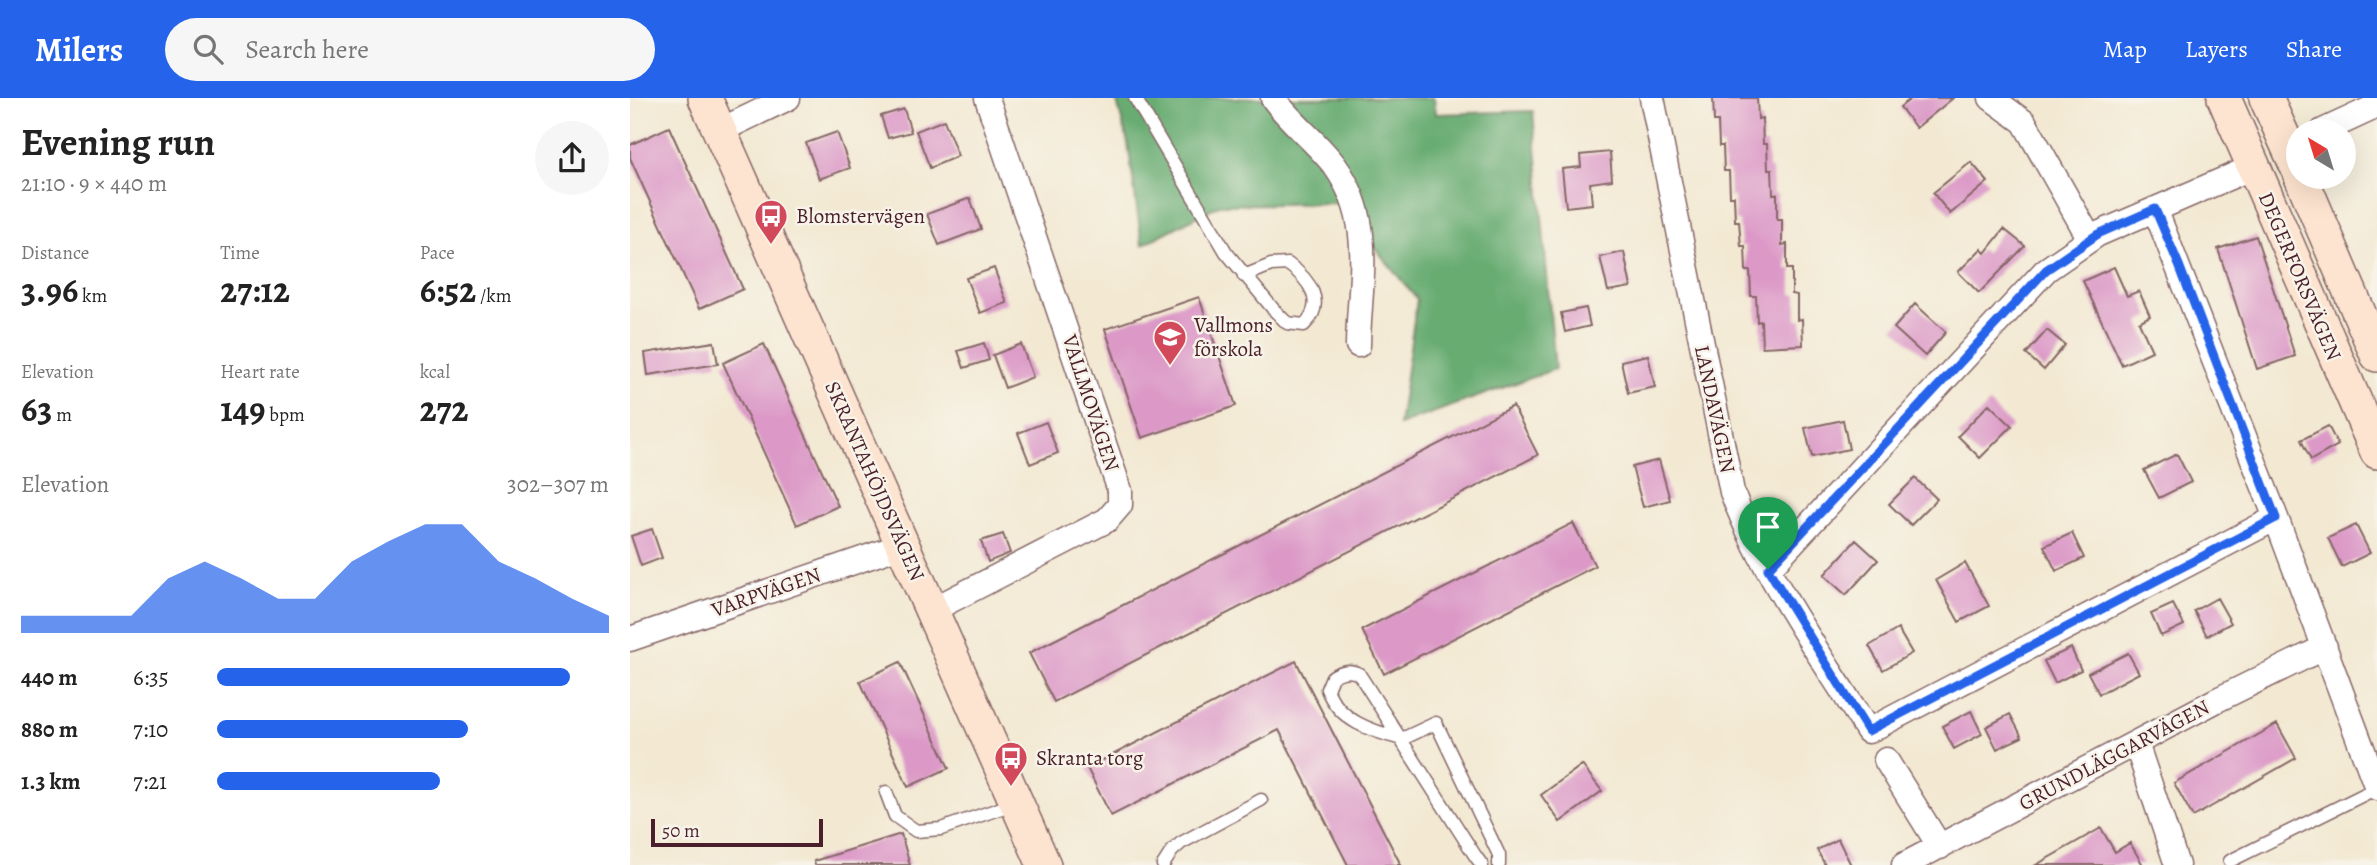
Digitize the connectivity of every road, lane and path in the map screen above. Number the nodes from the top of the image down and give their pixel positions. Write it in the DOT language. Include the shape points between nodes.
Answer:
graph roads {
  1 [pos="705,98"];
  2 [pos="788,98"];
  3 [pos="987,98"];
  4 [pos="1135,98"];
  5 [pos="1273,98"];
  6 [pos="1652,98"];
  7 [pos="1991,98"];
  8 [pos="2224,98"];
  9 [pos="2266,98"];
  10 [pos="2377,106"];
  11 [pos="2349,119"];
  12 [pos="719,131"];
  13 [pos="2286,139"];
  14 [pos="2286,162"];
  15 [pos="2253,167"];
  16 [pos="2308,189"];
  17 [pos="2155,209"];
  18 [pos="2090,239"];
  19 [pos="1244,276"];
  20 [pos="1358,345"];
  21 [pos="2377,355"];
  22 [pos="2377,453"];
  23 [pos="2276,518"];
  24 [pos="903,545"];
  25 [pos="1768,569"];
  26 [pos="932,610"];
  27 [pos="630,639"];
  28 [pos="2325,647"];
  29 [pos="1402,739"];
  30 [pos="2136,743"];
  31 [pos="1886,760"];
  32 [pos="2377,788"];
  33 [pos="886,792"];
  34 [pos="1261,800"];
  35 [pos="1017,802"];
  36 [pos="1940,847"];
  37 [pos="2230,861"];
  38 [pos="1044,865"];
  39 [pos="1163,865"];
  40 [pos="1482,865"];
  41 [pos="1499,865"];
  42 [pos="1904,865"];
  43 [pos="2177,865"];
  1 -- 12 [label="street, SKRANTAHÖJDSVÄGEN"];
  2 -- 12 [label="street"];
  3 -- 26 [label="street, VALLMOVÄGEN" via="1120,491 1120,505 1107,520"];
  4 -- 19 [label="lane"];
  5 -- 20 [label="street" via="1334,165 1358,209 1363,260"];
  6 -- 25 [label="street, LANDAVÄGEN" via="1732,492"];
  7 -- 18 [label="street" via="2024,122"];
  8 -- 15 [label="street, DEGERFORSVÄGEN"];
  9 -- 13 [label="street, DEGERFORSVÄGEN"];
  10 -- 11 [label="street"];
  12 -- 24 [label="street, SKRANTAHÖJDSVÄGEN"];
  14 -- 15 [label="street"];
  15 -- 17 [label="street"];
  15 -- 22 [label="street, DEGERFORSVÄGEN"];
  16 -- 21 [label="street, DEGERFORSVÄGEN"];
  17 -- 18 [label="street"];
  17 -- 23 [label="street"];
  18 -- 25 [label="street" via="2046,270"];
  19 -- 19 [label="lane" via="1287,323 1304,325 1314,315 1316,302 1302,274 1288,264 1271,265"];
  23 -- 25 [label="street, LANDAVÄGEN" via="1868,731"];
  23 -- 28 [label="street"];
  24 -- 26 [label="street, SKRANTAHÖJDSVÄGEN"];
  24 -- 27 [label="street, VARPVÄGEN"];
  26 -- 35 [label="street, SKRANTAHÖJDSVÄGEN"];
  28 -- 30 [label="street, GRUNDLÄGGARVÄGEN"];
  28 -- 32 [label="street"];
  29 -- 29 [label="lane" via="1359,674 1346,671 1332,677 1327,689 1341,711 1359,725"];
  29 -- 40 [label="lane"];
  29 -- 41 [label="lane" via="1436,723 1499,855"];
  30 -- 36 [label="street, GRUNDLÄGGARVÄGEN"];
  30 -- 43 [label="street"];
  31 -- 36 [label="street"];
  32 -- 37 [label="lane"];
  33 -- 35 [label="lane" via="895,816 916,831 941,829"];
  34 -- 39 [label="lane" via="1181,843"];
  35 -- 38 [label="street, SKRANTAHÖJDSVÄGEN"];
  36 -- 42 [label="street, GRUNDLÄGGARVÄGEN"];
}
